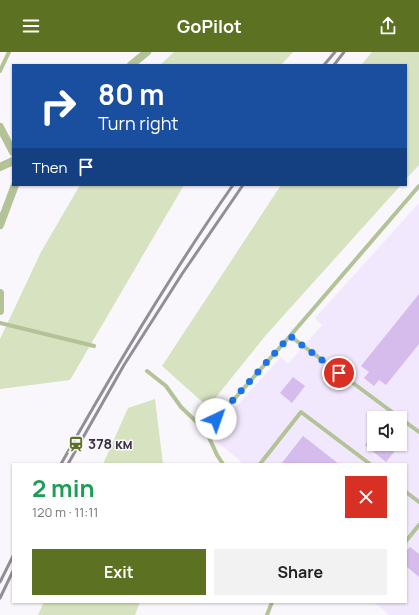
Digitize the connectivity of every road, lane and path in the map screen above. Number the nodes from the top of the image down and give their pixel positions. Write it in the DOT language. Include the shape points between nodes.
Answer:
graph roads {
  1 [pos="9,52"];
  2 [pos="147,52"];
  3 [pos="132,64"];
  4 [pos="0,71"];
  5 [pos="0,127"];
  6 [pos="12,150"];
  7 [pos="12,162"];
  8 [pos="0,168"];
  9 [pos="15,186"];
  10 [pos="419,186"];
  11 [pos="0,225"];
  12 [pos="0,293"];
  13 [pos="0,311"];
  14 [pos="0,323"];
  15 [pos="290,336"];
  16 [pos="94,346"];
  17 [pos="147,371"];
  18 [pos="391,411"];
  19 [pos="407,423"];
  20 [pos="206,431"];
  21 [pos="419,432"];
  22 [pos="223,463"];
  23 [pos="261,463"];
  24 [pos="369,463"];
  25 [pos="407,493"];
  26 [pos="419,502"];
  27 [pos="419,524"];
  28 [pos="407,540"];
  29 [pos="272,603"];
  30 [pos="267,615"];
  1 -- 4 [label="lane"];
  2 -- 3 [label="street"];
  5 -- 6 [label="street"];
  7 -- 8 [label="street"];
  9 -- 11 [label="street"];
  10 -- 15 [label="lane"];
  12 -- 13 [label="street"];
  14 -- 16 [label="lane"];
  15 -- 18 [label="lane"];
  15 -- 20 [label="lane"];
  17 -- 20 [label="lane" via="166,386 181,407"];
  19 -- 21 [label="lane"];
  20 -- 22 [label="lane"];
  23 -- 24 [label="lane" via="301,412"];
  25 -- 26 [label="lane"];
  27 -- 28 [label="lane"];
  29 -- 30 [label="lane"];
}
